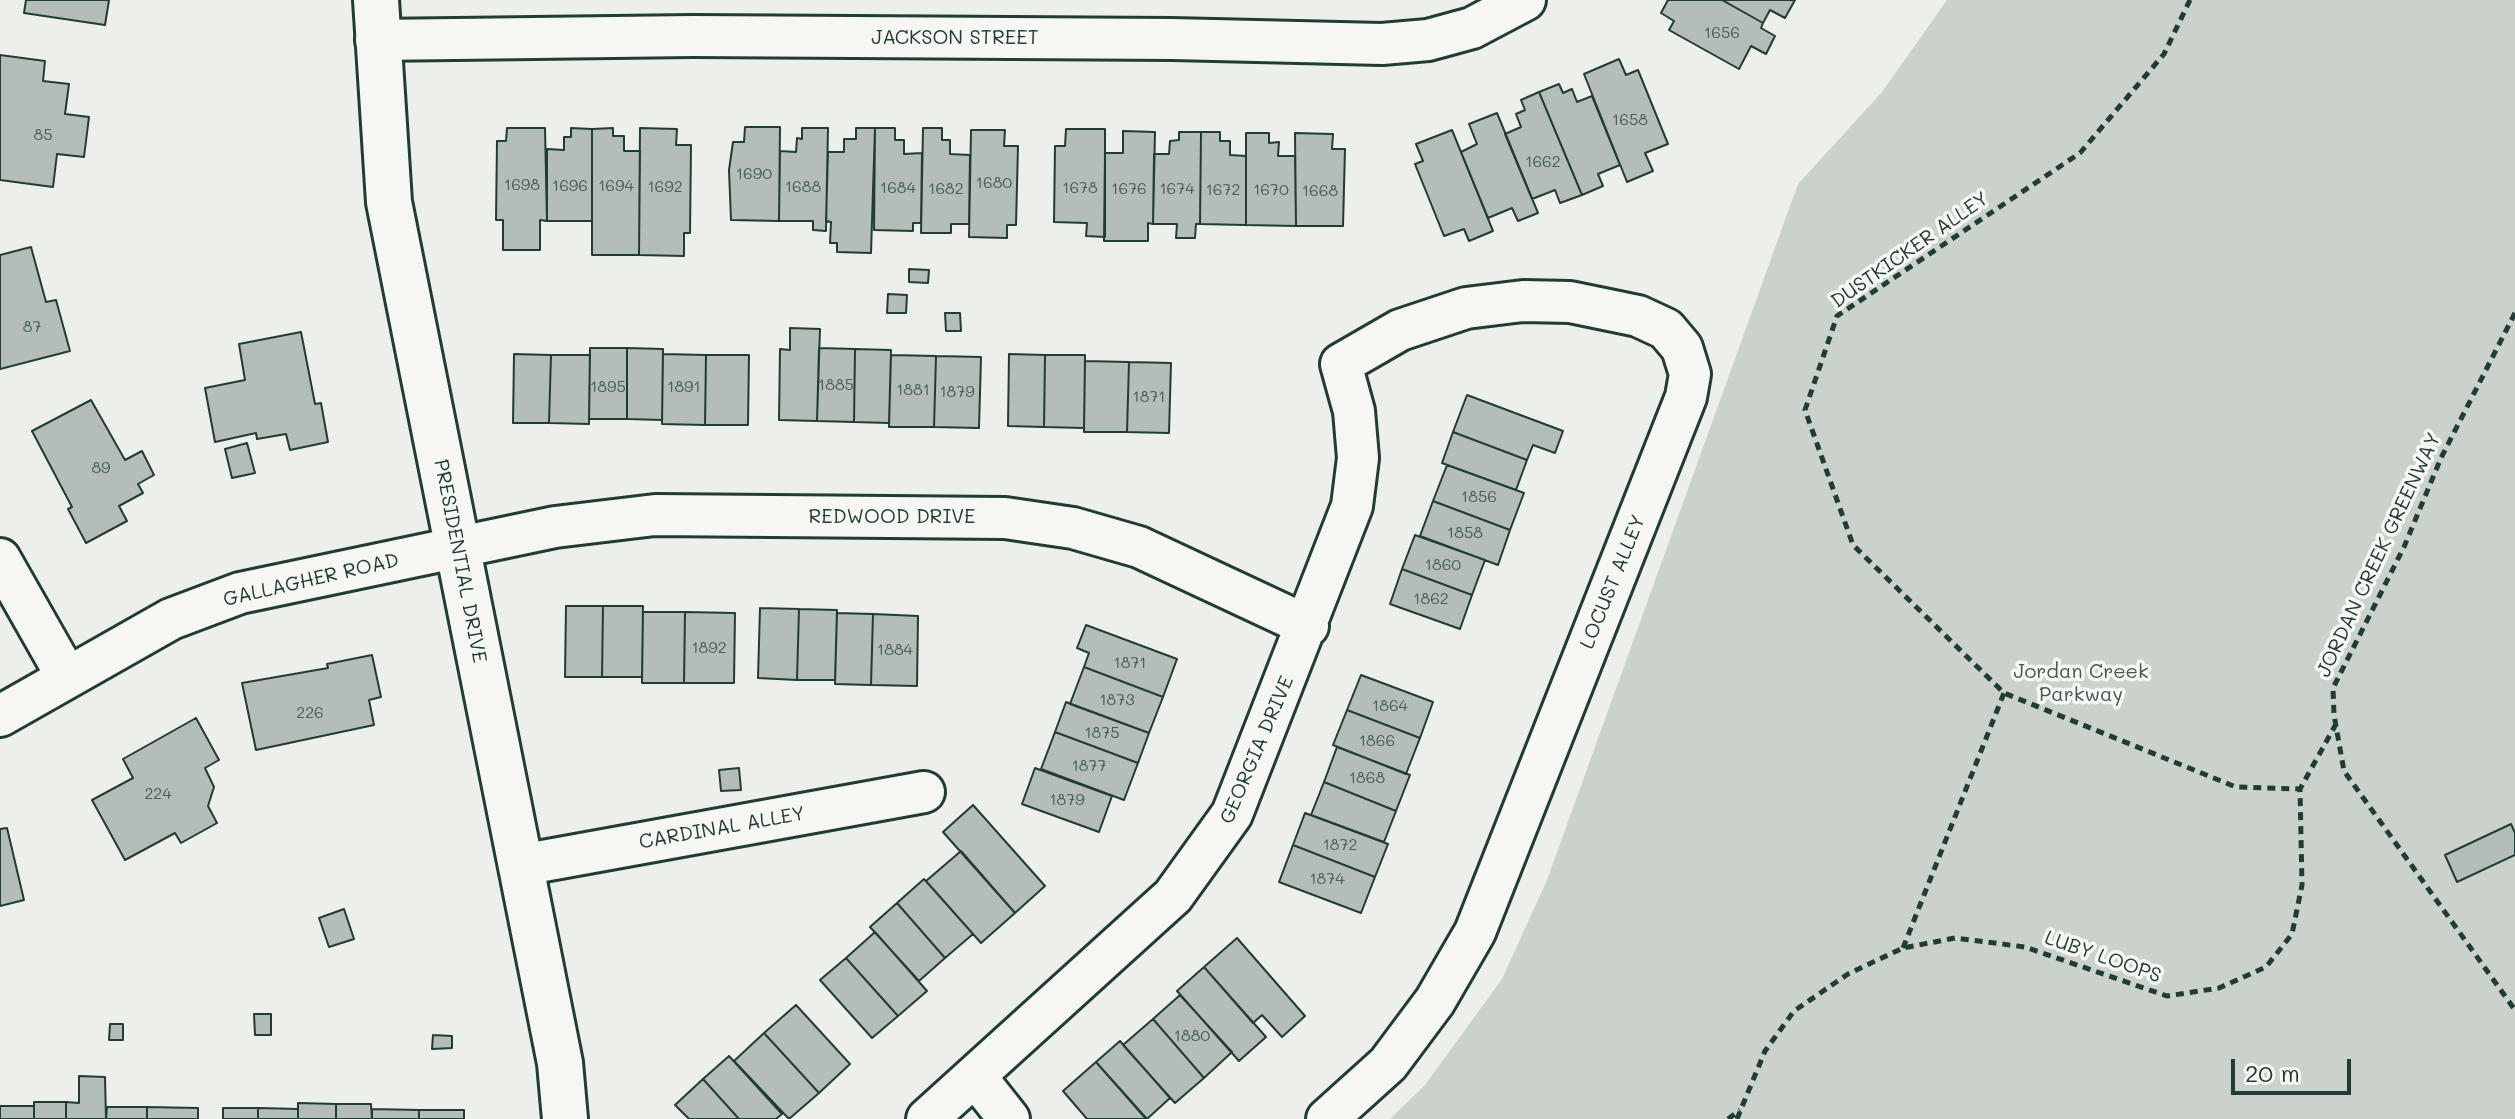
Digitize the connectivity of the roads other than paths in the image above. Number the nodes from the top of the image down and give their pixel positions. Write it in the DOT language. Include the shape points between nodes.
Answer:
graph roads {
  1 [pos="1525,0"];
  2 [pos="376,20"];
  3 [pos="1341,364"];
  4 [pos="458,548"];
  5 [pos="0,559"];
  6 [pos="1308,626"];
  7 [pos="67,677"];
  8 [pos="0,716"];
  9 [pos="924,792"];
  10 [pos="521,865"];
  11 [pos="975,1076"];
  12 [pos="565,1119"];
  13 [pos="927,1119"];
  14 [pos="1009,1119"];
  15 [pos="1327,1119"];
  1 -- 2 [label="street, JACKSON STREET" via="1472,28 1428,40 1382,44 709,36"];
  2 -- 4 [label="street, PRESIDENTIAL DRIVE" via="389,202"];
  3 -- 6 [label="street, GEORGIA DRIVE" via="1354,411 1358,458 1352,506"];
  3 -- 15 [label="street, LOCUST ALLEY" via="1400,330 1466,308 1570,302 1638,316 1666,329 1682,348 1690,374 1686,397 1475,932 1435,1001 1388,1064"];
  4 -- 6 [label="street, REDWOOD DRIVE" via="555,527 655,515 1005,518 1073,528 1139,547"];
  4 -- 7 [label="street, GALLAGHER ROAD" via="240,593 171,619"];
  4 -- 10 [label="street, PRESIDENTIAL DRIVE"];
  5 -- 7 [label="street"];
  6 -- 11 [label="street, GEORGIA DRIVE" via="1232,814 1188,878"];
  7 -- 8 [label="street, GALLAGHER ROAD"];
  9 -- 10 [label="street, CARDINAL ALLEY"];
  10 -- 12 [label="street, PRESIDENTIAL DRIVE" via="560,1063"];
  11 -- 13 [label="street, GEORGIA DRIVE"];
  11 -- 14 [label="street"];
}
